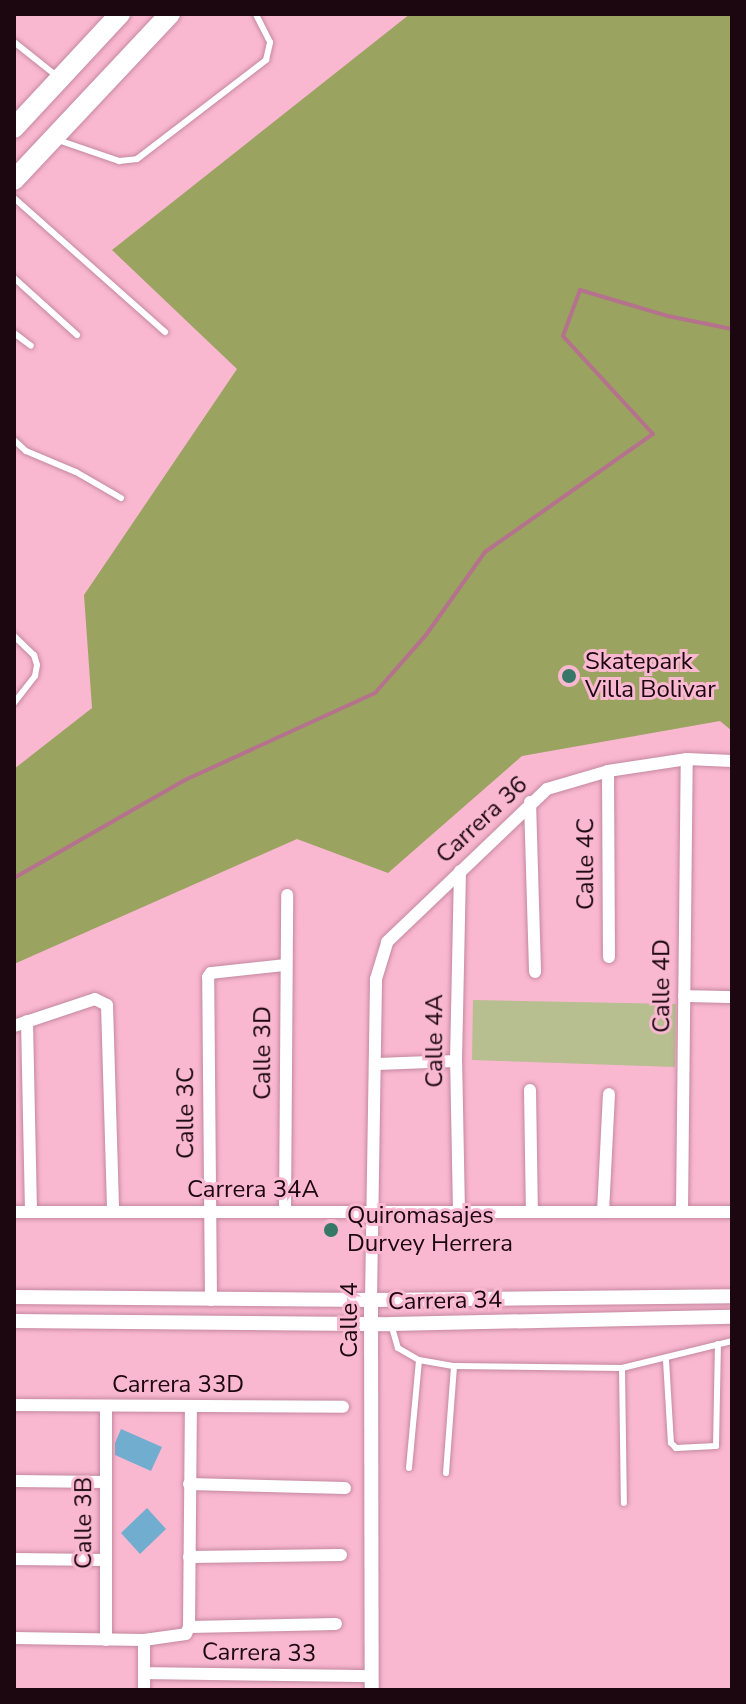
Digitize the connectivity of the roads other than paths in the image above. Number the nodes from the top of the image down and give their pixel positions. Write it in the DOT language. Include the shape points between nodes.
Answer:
graph roads {
  1 [pos="120,14"];
  2 [pos="170,14"];
  3 [pos="256,14"];
  4 [pos="14,42"];
  5 [pos="60,79"];
  6 [pos="14,128"];
  7 [pos="52,138"];
  8 [pos="14,180"];
  9 [pos="14,198"];
  10 [pos="14,278"];
  11 [pos="165,332"];
  12 [pos="14,333"];
  13 [pos="77,335"];
  14 [pos="31,346"];
  15 [pos="14,440"];
  16 [pos="121,498"];
  17 [pos="14,636"];
  18 [pos="14,704"];
  19 [pos="687,759"];
  20 [pos="732,761"];
  21 [pos="608,771"];
  22 [pos="530,802"];
  23 [pos="460,871"];
  24 [pos="287,895"];
  25 [pos="382,951"];
  26 [pos="609,957"];
  27 [pos="285,965"];
  28 [pos="535,972"];
  29 [pos="684,996"];
  30 [pos="732,997"];
  31 [pos="27,1021"];
  32 [pos="14,1026"];
  33 [pos="456,1061"];
  34 [pos="377,1064"];
  35 [pos="530,1090"];
  36 [pos="609,1094"];
  37 [pos="374,1210"];
  38 [pos="113,1211"];
  39 [pos="14,1212"];
  40 [pos="31,1212"];
  41 [pos="209,1212"];
  42 [pos="285,1212"];
  43 [pos="459,1212"];
  44 [pos="532,1212"];
  45 [pos="603,1212"];
  46 [pos="682,1212"];
  47 [pos="732,1212"];
  48 [pos="732,1296"];
  49 [pos="14,1297"];
  50 [pos="211,1300"];
  51 [pos="371,1300"];
  52 [pos="732,1317"];
  53 [pos="14,1321"];
  54 [pos="371,1323"];
  55 [pos="391,1324"];
  56 [pos="732,1341"];
  57 [pos="718,1344"];
  58 [pos="419,1360"];
  59 [pos="666,1360"];
  60 [pos="454,1366"];
  61 [pos="622,1368"];
  62 [pos="14,1405"];
  63 [pos="106,1407"];
  64 [pos="191,1407"];
  65 [pos="343,1407"];
  66 [pos="409,1468"];
  67 [pos="446,1473"];
  68 [pos="14,1481"];
  69 [pos="106,1482"];
  70 [pos="189,1484"];
  71 [pos="345,1488"];
  72 [pos="624,1503"];
  73 [pos="341,1555"];
  74 [pos="189,1557"];
  75 [pos="14,1559"];
  76 [pos="106,1560"];
  77 [pos="336,1624"];
  78 [pos="185,1633"];
  79 [pos="14,1638"];
  80 [pos="106,1640"];
  81 [pos="144,1640"];
  82 [pos="144,1673"];
  83 [pos="372,1683"];
  84 [pos="144,1690"];
  1 -- 5 [label="highway"];
  2 -- 7 [label="highway"];
  3 -- 7 [label="lane" via="270,42 266,60 137,159 119,161"];
  4 -- 5 [label="lane"];
  5 -- 6 [label="highway"];
  7 -- 8 [label="highway"];
  9 -- 11 [label="lane"];
  10 -- 13 [label="lane"];
  12 -- 14 [label="lane"];
  15 -- 16 [label="lane"];
  17 -- 18 [label="lane" via="37,665"];
  19 -- 20 [label="street, Carrera 36"];
  19 -- 21 [label="street, Carrera 36"];
  19 -- 29 [label="street, Calle 4D"];
  21 -- 22 [label="street, Carrera 36" via="556,785"];
  21 -- 26 [label="street, Calle 4C"];
  22 -- 23 [label="street, Carrera 36"];
  22 -- 28 [label="street"];
  23 -- 25 [label="street, Carrera 36"];
  23 -- 33 [label="street, Calle 4A"];
  24 -- 27 [label="street, Calle 3D"];
  25 -- 34 [label="street, Calle 4" via="376,979"];
  27 -- 41 [label="street, Calle 3C" via="209,975"];
  27 -- 42 [label="street, Calle 3D"];
  29 -- 30 [label="street"];
  29 -- 46 [label="street, Calle 4D"];
  31 -- 32 [label="street"];
  31 -- 38 [label="street" via="102,1000 107,1005"];
  31 -- 40 [label="street"];
  33 -- 34 [label="street"];
  33 -- 43 [label="street, Calle 4A"];
  34 -- 37 [label="street, Calle 4"];
  35 -- 44 [label="street"];
  36 -- 45 [label="street"];
  37 -- 42 [label="street, Carrera 34A"];
  37 -- 43 [label="street, Carrera 34A"];
  37 -- 51 [label="street, Calle 4"];
  38 -- 40 [label="street, Carrera 34A"];
  38 -- 41 [label="street, Carrera 34A"];
  39 -- 40 [label="street, Carrera 34A"];
  41 -- 42 [label="street, Carrera 34A"];
  41 -- 50 [label="street, Calle 3C"];
  43 -- 44 [label="street, Carrera 34A"];
  44 -- 45 [label="street, Carrera 34A"];
  45 -- 46 [label="street, Carrera 34A"];
  46 -- 47 [label="street, Carrera 34A"];
  48 -- 51 [label="street, Carrera 34"];
  49 -- 50 [label="street, Carrera 34"];
  50 -- 51 [label="street, Carrera 34"];
  51 -- 54 [label="street, Calle 4"];
  52 -- 55 [label="street, Carrera 34"];
  53 -- 54 [label="street, Carrera 34"];
  54 -- 55 [label="street, Carrera 34"];
  54 -- 83 [label="street, Calle 4"];
  55 -- 58 [label="lane" via="398,1348"];
  56 -- 57 [label="lane"];
  57 -- 59 [label="lane"];
  57 -- 59 [label="lane" via="716,1446 676,1448 671,1443"];
  58 -- 60 [label="lane"];
  58 -- 66 [label="lane"];
  59 -- 61 [label="lane"];
  60 -- 61 [label="lane"];
  60 -- 67 [label="lane"];
  61 -- 72 [label="lane"];
  62 -- 63 [label="street, Carrera 33D"];
  63 -- 64 [label="street, Carrera 33D"];
  63 -- 69 [label="street, Calle 3B"];
  64 -- 65 [label="street, Carrera 33D"];
  64 -- 70 [label="street"];
  68 -- 69 [label="street"];
  69 -- 76 [label="street, Calle 3B"];
  70 -- 71 [label="street"];
  70 -- 74 [label="street"];
  73 -- 74 [label="street"];
  74 -- 78 [label="street"];
  75 -- 76 [label="street"];
  76 -- 80 [label="street, Calle 3B"];
  77 -- 78 [label="street"];
  78 -- 81 [label="street"];
  79 -- 80 [label="street"];
  80 -- 81 [label="street"];
  81 -- 82 [label="street"];
  82 -- 83 [label="street, Carrera 33"];
  82 -- 84 [label="street"];
}
